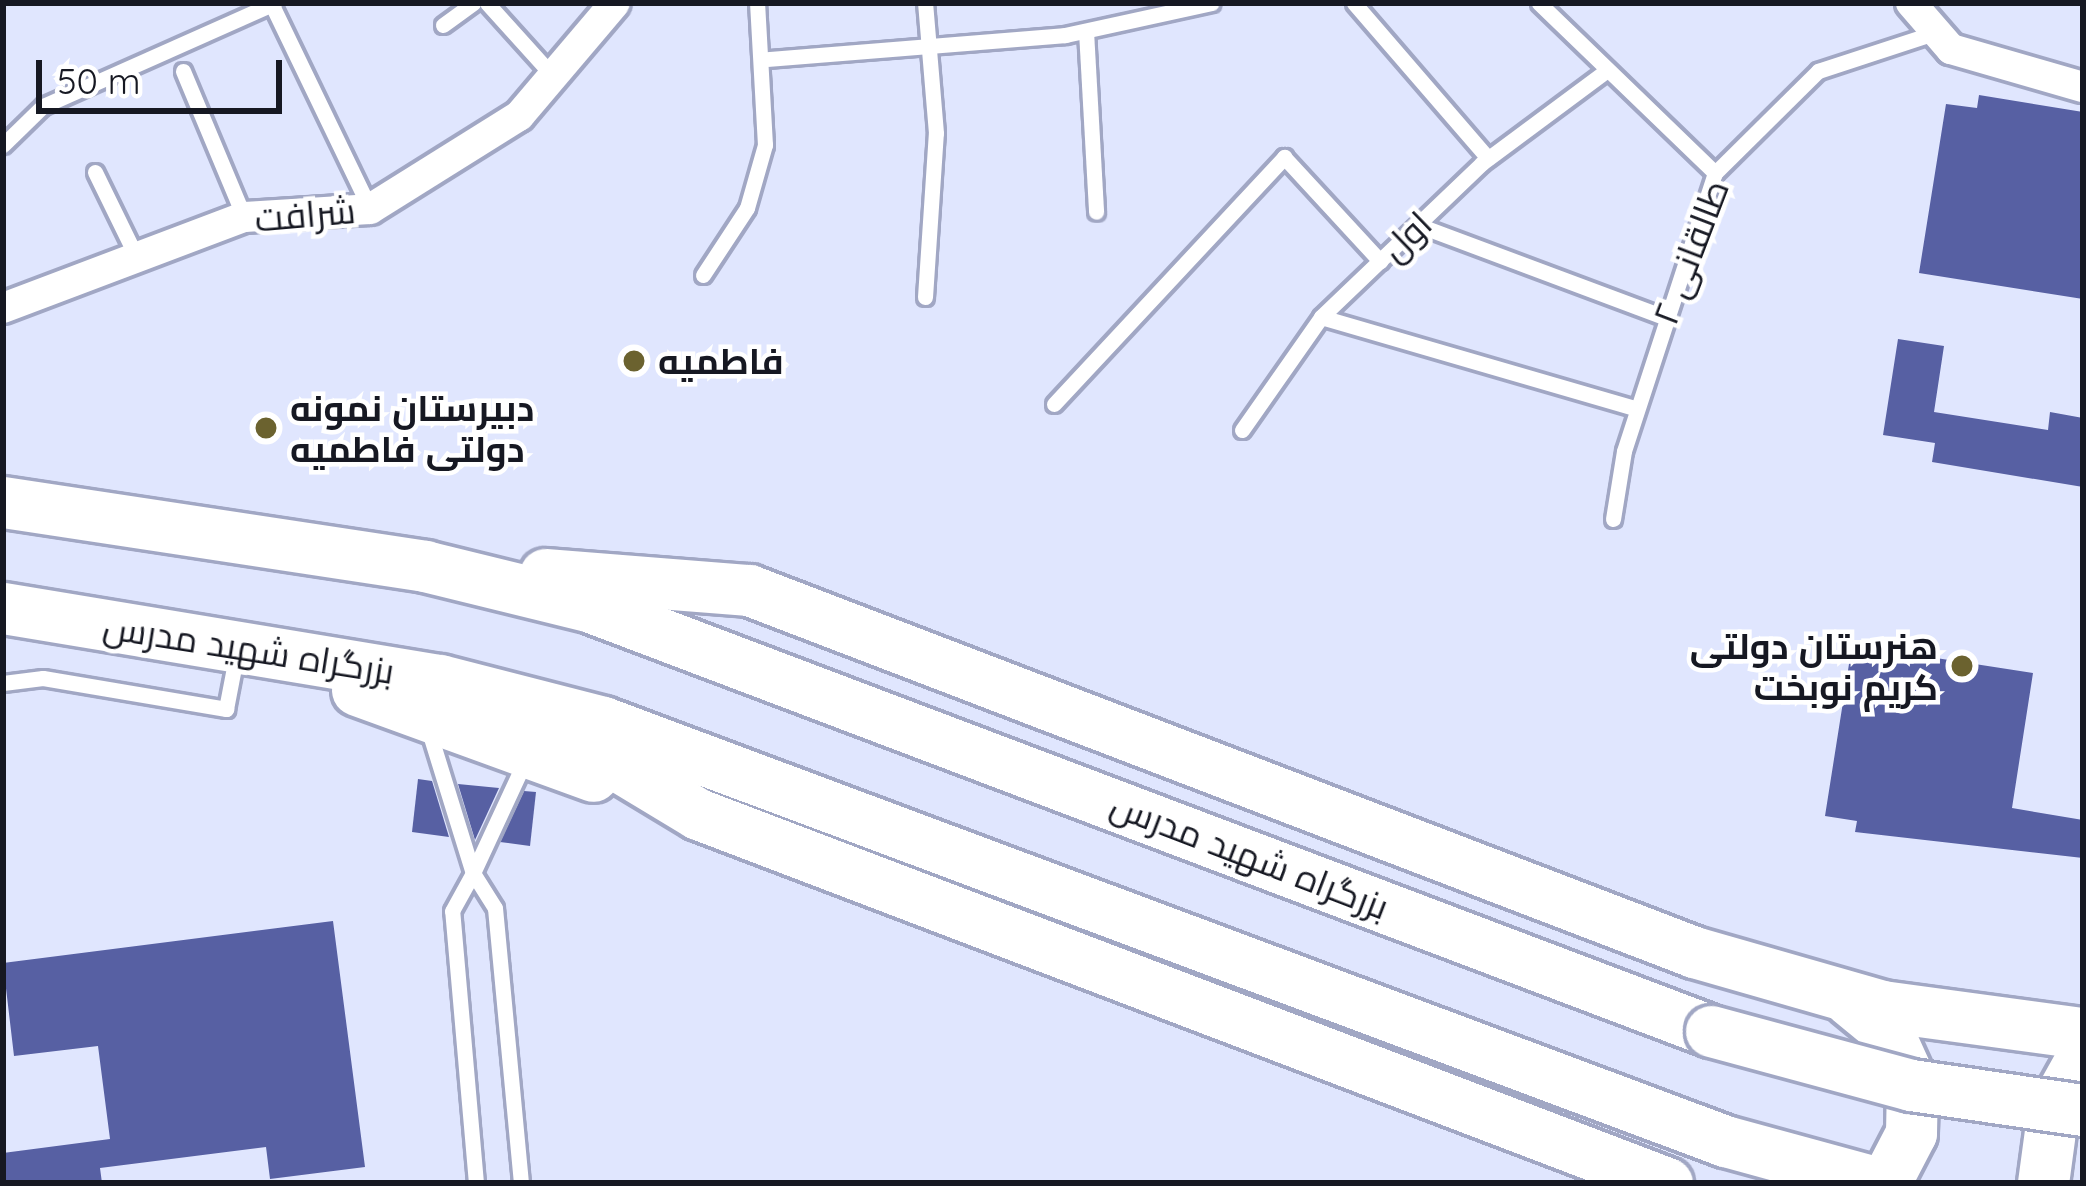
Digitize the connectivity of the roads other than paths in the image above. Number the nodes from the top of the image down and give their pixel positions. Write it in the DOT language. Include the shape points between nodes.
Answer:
graph roads {
  1 [pos="272,3"];
  2 [pos="473,3"];
  3 [pos="487,3"];
  4 [pos="615,3"];
  5 [pos="757,3"];
  6 [pos="925,3"];
  7 [pos="1212,3"];
  8 [pos="1354,3"];
  9 [pos="1539,3"];
  10 [pos="1911,3"];
  11 [pos="443,25"];
  12 [pos="1086,31"];
  13 [pos="1937,32"];
  14 [pos="929,52"];
  15 [pos="768,58"];
  16 [pos="183,71"];
  17 [pos="1603,73"];
  18 [pos="553,76"];
  19 [pos="2083,87"];
  20 [pos="3,145"];
  21 [pos="1489,158"];
  22 [pos="95,172"];
  23 [pos="1715,173"];
  24 [pos="370,209"];
  25 [pos="1096,212"];
  26 [pos="244,218"];
  27 [pos="1418,224"];
  28 [pos="135,254"];
  29 [pos="1380,261"];
  30 [pos="704,275"];
  31 [pos="925,298"];
  32 [pos="3,308"];
  33 [pos="1321,317"];
  34 [pos="1664,317"];
  35 [pos="1054,404"];
  36 [pos="1637,409"];
  37 [pos="1241,430"];
  38 [pos="3,502"];
  39 [pos="1613,520"];
  40 [pos="425,566"];
  41 [pos="3,608"];
  42 [pos="238,646"];
  43 [pos="3,682"];
  44 [pos="495,692"];
  45 [pos="423,714"];
  46 [pos="529,752"];
  47 [pos="698,814"];
  48 [pos="473,873"];
  49 [pos="1838,995"];
  50 [pos="2083,1033"];
  51 [pos="2083,1055"];
  52 [pos="2083,1110"];
  53 [pos="476,1183"];
  54 [pos="521,1183"];
  55 [pos="1667,1183"];
  56 [pos="1882,1183"];
  57 [pos="2043,1183"];
  1 -- 20 [label="lane" via="43,106"];
  1 -- 24 [label="lane"];
  2 -- 11 [label="lane"];
  3 -- 18 [label="lane"];
  4 -- 18 [label="street, شرافت"];
  5 -- 15 [label="lane"];
  6 -- 14 [label="lane"];
  7 -- 12 [label="lane"];
  8 -- 21 [label="lane"];
  9 -- 17 [label="lane"];
  10 -- 13 [label="street"];
  12 -- 14 [label="lane"];
  12 -- 25 [label="lane"];
  13 -- 19 [label="street" via="2008,72"];
  13 -- 23 [label="lane, طالقانی ۲" via="1818,71"];
  14 -- 15 [label="lane"];
  14 -- 31 [label="lane"];
  15 -- 30 [label="lane" via="765,145 747,208"];
  16 -- 26 [label="lane"];
  17 -- 21 [label="lane, اول"];
  17 -- 23 [label="lane"];
  18 -- 24 [label="street, شرافت" via="519,116"];
  21 -- 27 [label="lane, اول"];
  22 -- 28 [label="lane"];
  23 -- 34 [label="lane, طالقانی ۲"];
  24 -- 26 [label="street, شرافت"];
  26 -- 28 [label="street, شرافت"];
  27 -- 29 [label="lane, اول"];
  27 -- 34 [label="lane"];
  28 -- 32 [label="street, شرافت"];
  29 -- 33 [label="lane, اول"];
  29 -- 35 [label="lane" via="1284,157"];
  33 -- 36 [label="lane"];
  33 -- 37 [label="lane, اول"];
  34 -- 36 [label="lane, طالقانی ۲"];
  36 -- 39 [label="lane, طالقانی ۲"];
  38 -- 40 [label="highway, بزرگراه شهید مدرس"];
  40 -- 49 [label="highway, بزرگراه شهید مدرس" via="749,590 1668,943"];
  40 -- 52 [label="highway, بزرگراه شهید مدرس, bridge" via="721,654 1730,1037 1911,1085"];
  41 -- 42 [label="highway, بزرگراه شهید مدرس"];
  42 -- 43 [label="lane" via="226,709 44,678"];
  42 -- 44 [label="highway, بزرگراه شهید مدرس"];
  42 -- 45 [label="highway"];
  44 -- 47 [label="highway, بزرگراه شهید مدرس"];
  44 -- 56 [label="highway, بزرگراه شهید مدرس" via="682,750 1725,1141"];
  45 -- 46 [label="highway"];
  45 -- 48 [label="lane"];
  46 -- 47 [label="highway"];
  46 -- 48 [label="lane"];
  47 -- 55 [label="highway, بزرگراه شهید مدرس"];
  48 -- 53 [label="lane" via="452,910"];
  48 -- 54 [label="lane" via="495,908"];
  49 -- 50 [label="highway, بزرگراه شهید مدرس"];
  49 -- 56 [label="highway" via="1882,1025 1910,1075 1911,1133"];
  51 -- 57 [label="highway" via="2053,1109"];
}
